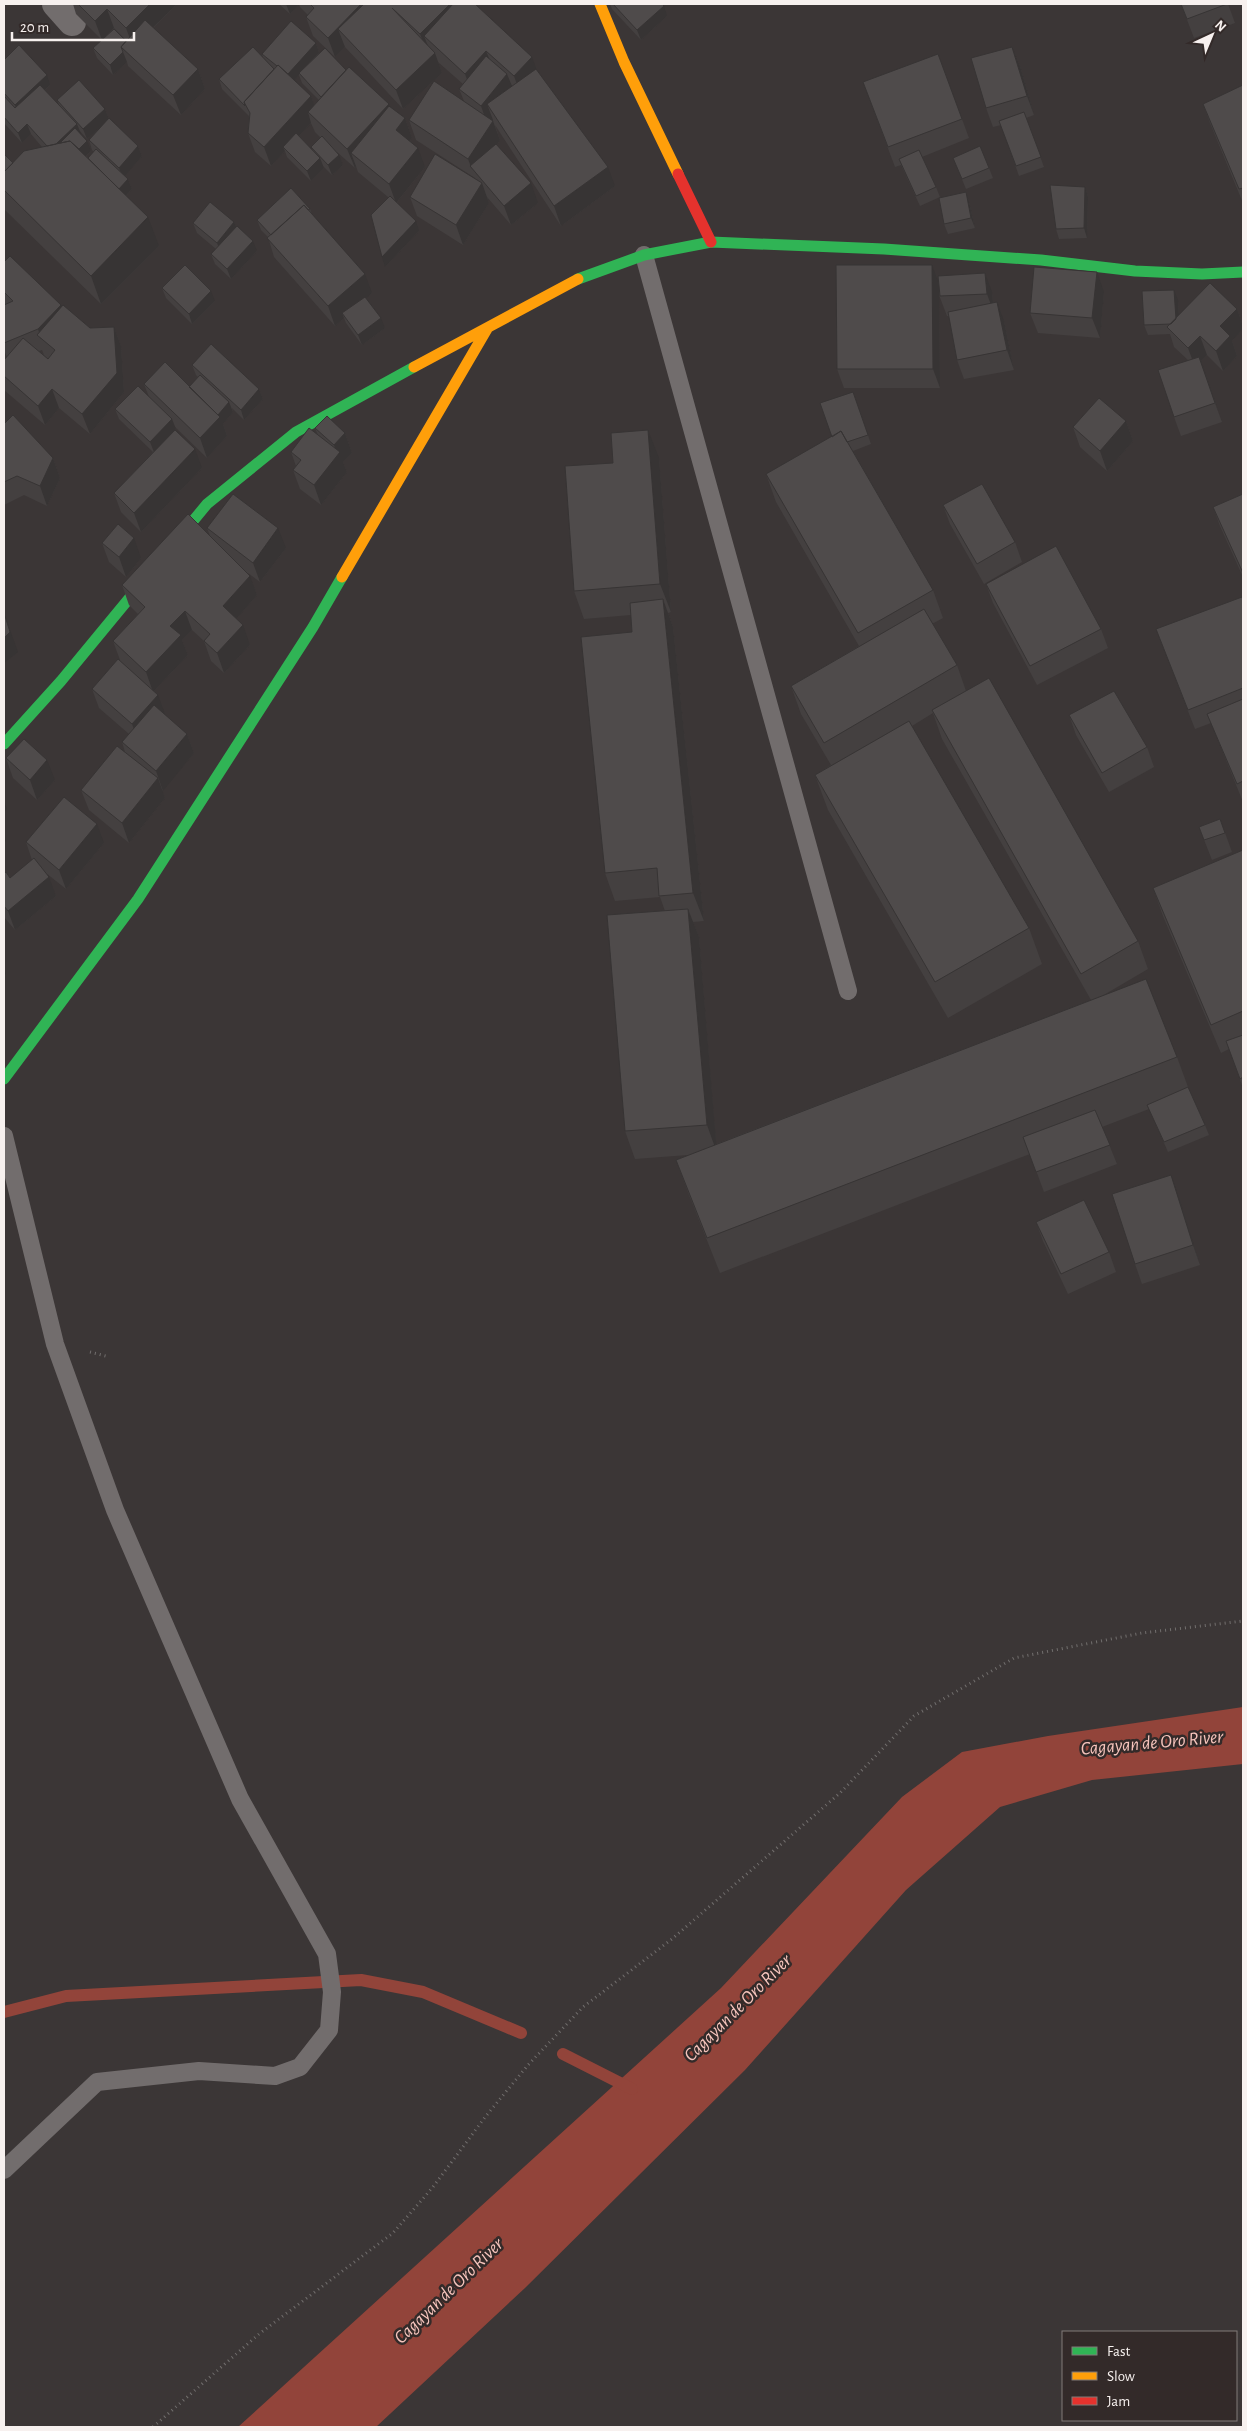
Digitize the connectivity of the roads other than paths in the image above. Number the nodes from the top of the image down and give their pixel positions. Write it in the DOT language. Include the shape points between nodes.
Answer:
graph roads {
  1 [pos="600,4"];
  2 [pos="710,242"];
  3 [pos="644,255"];
  4 [pos="1243,272"];
  5 [pos="487,329"];
  6 [pos="4,744"];
  7 [pos="848,991"];
  8 [pos="4,1079"];
  9 [pos="4,1136"];
  10 [pos="4,2170"];
  1 -- 2 [label="street" via="624,62"];
  2 -- 3 [label="street"];
  2 -- 4 [label="street" via="884,248 1041,260 1135,272"];
  3 -- 5 [label="street" via="542,296"];
  3 -- 7 [label="lane"];
  5 -- 6 [label="street" via="296,432 207,504 61,682"];
  5 -- 8 [label="street" via="313,627 138,899"];
  9 -- 10 [label="lane" via="56,1344 115,1510 240,1799 327,1954 332,1992 329,2030 300,2067 275,2076 200,2071 97,2082"];
}
